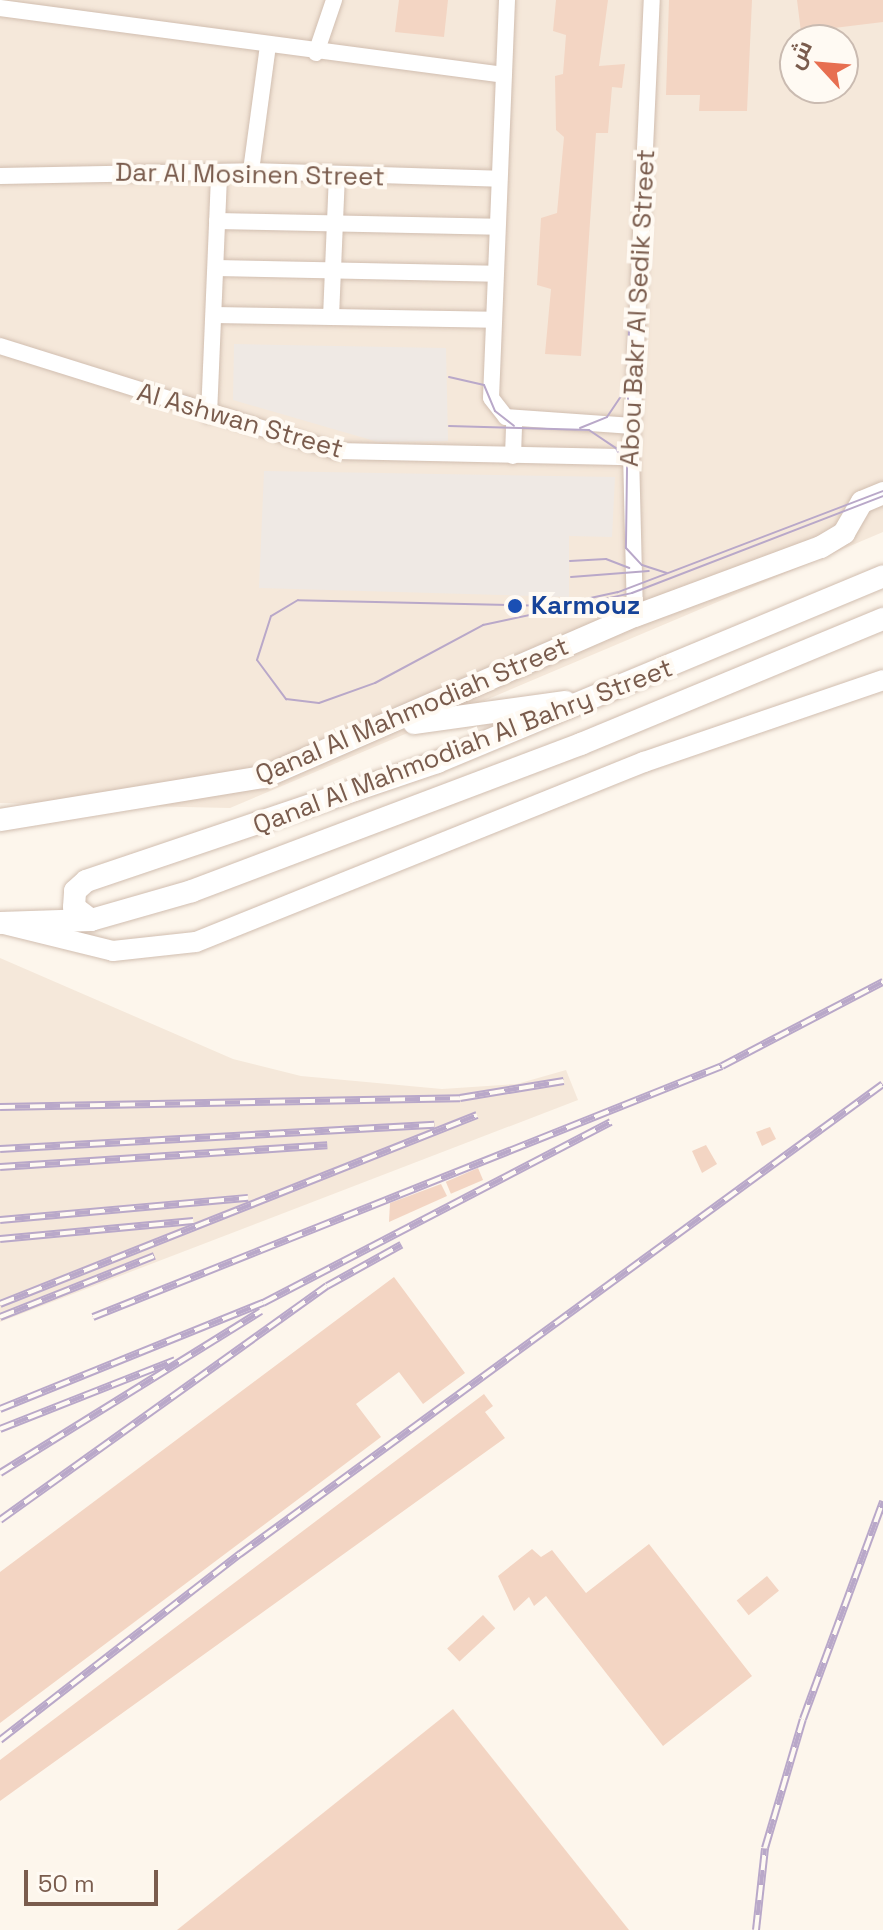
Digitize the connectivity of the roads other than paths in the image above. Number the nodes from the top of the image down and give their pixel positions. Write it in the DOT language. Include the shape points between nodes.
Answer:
graph roads {
  1 [pos="334,0"];
  2 [pos="507,0"];
  3 [pos="652,0"];
  4 [pos="0,8"];
  5 [pos="268,45"];
  6 [pos="316,53"];
  7 [pos="504,75"];
  8 [pos="251,171"];
  9 [pos="219,172"];
  10 [pos="337,175"];
  11 [pos="0,176"];
  12 [pos="499,179"];
  13 [pos="217,221"];
  14 [pos="335,224"];
  15 [pos="497,227"];
  16 [pos="216,268"];
  17 [pos="333,271"];
  18 [pos="495,274"];
  19 [pos="214,315"];
  20 [pos="331,317"];
  21 [pos="493,320"];
  22 [pos="0,346"];
  23 [pos="209,415"];
  24 [pos="514,418"];
  25 [pos="632,426"];
  26 [pos="513,456"];
  27 [pos="631,457"];
  28 [pos="883,493"];
  29 [pos="883,576"];
  30 [pos="635,616"];
  31 [pos="883,619"];
  32 [pos="883,680"];
  33 [pos="603,696"];
  34 [pos="389,726"];
  35 [pos="0,820"];
  36 [pos="91,920"];
  37 [pos="0,923"];
  1 -- 6 [label="street"];
  2 -- 7 [label="street"];
  3 -- 25 [label="street, Abou Bakr Al Sedik Street"];
  4 -- 5 [label="street"];
  5 -- 6 [label="street"];
  5 -- 8 [label="street"];
  6 -- 7 [label="street"];
  7 -- 12 [label="street"];
  8 -- 9 [label="street, Dar Al Mosinen Street"];
  8 -- 10 [label="street, Dar Al Mosinen Street"];
  9 -- 11 [label="street, Dar Al Mosinen Street"];
  9 -- 13 [label="street"];
  10 -- 12 [label="street, Dar Al Mosinen Street"];
  10 -- 14 [label="street"];
  12 -- 15 [label="street"];
  13 -- 14 [label="street"];
  13 -- 16 [label="street"];
  14 -- 15 [label="street"];
  14 -- 17 [label="street"];
  15 -- 18 [label="street"];
  16 -- 17 [label="street"];
  16 -- 19 [label="street"];
  17 -- 18 [label="street"];
  17 -- 20 [label="street"];
  18 -- 21 [label="street"];
  19 -- 20 [label="street"];
  19 -- 23 [label="street"];
  20 -- 21 [label="street"];
  21 -- 24 [label="street" via="491,398 499,412"];
  22 -- 23 [label="street, Al Ashwan Street"];
  23 -- 26 [label="street, Al Ashwan Street" via="345,452"];
  24 -- 25 [label="street"];
  24 -- 26 [label="street"];
  25 -- 27 [label="street, Abou Bakr Al Sedik Street"];
  26 -- 27 [label="street, Al Ashwan Street"];
  27 -- 30 [label="street, Abou Bakr Al Sedik Street"];
  28 -- 30 [label="main road, Qanal Al Mahmodiah Street" via="862,502 844,533 821,547"];
  29 -- 33 [label="main road, Qanal Al Mahmodiah Al Bahry Street"];
  30 -- 34 [label="main road, Qanal Al Mahmodiah Street"];
  31 -- 36 [label="main road, Qanal Al Mahmodiah Al Bahry Street" via="581,744 192,891"];
  32 -- 37 [label="street" via="644,762 196,942 113,951"];
  33 -- 34 [label="main road"];
  33 -- 36 [label="main road, Qanal Al Mahmodiah Al Bahry Street" via="271,822 86,881 75,891 74,907"];
  34 -- 35 [label="main road, Qanal Al Mahmodiah Street" via="254,780"];
  36 -- 37 [label="main road, Qanal Al Mahmodiah Al Bahry Street"];
}
